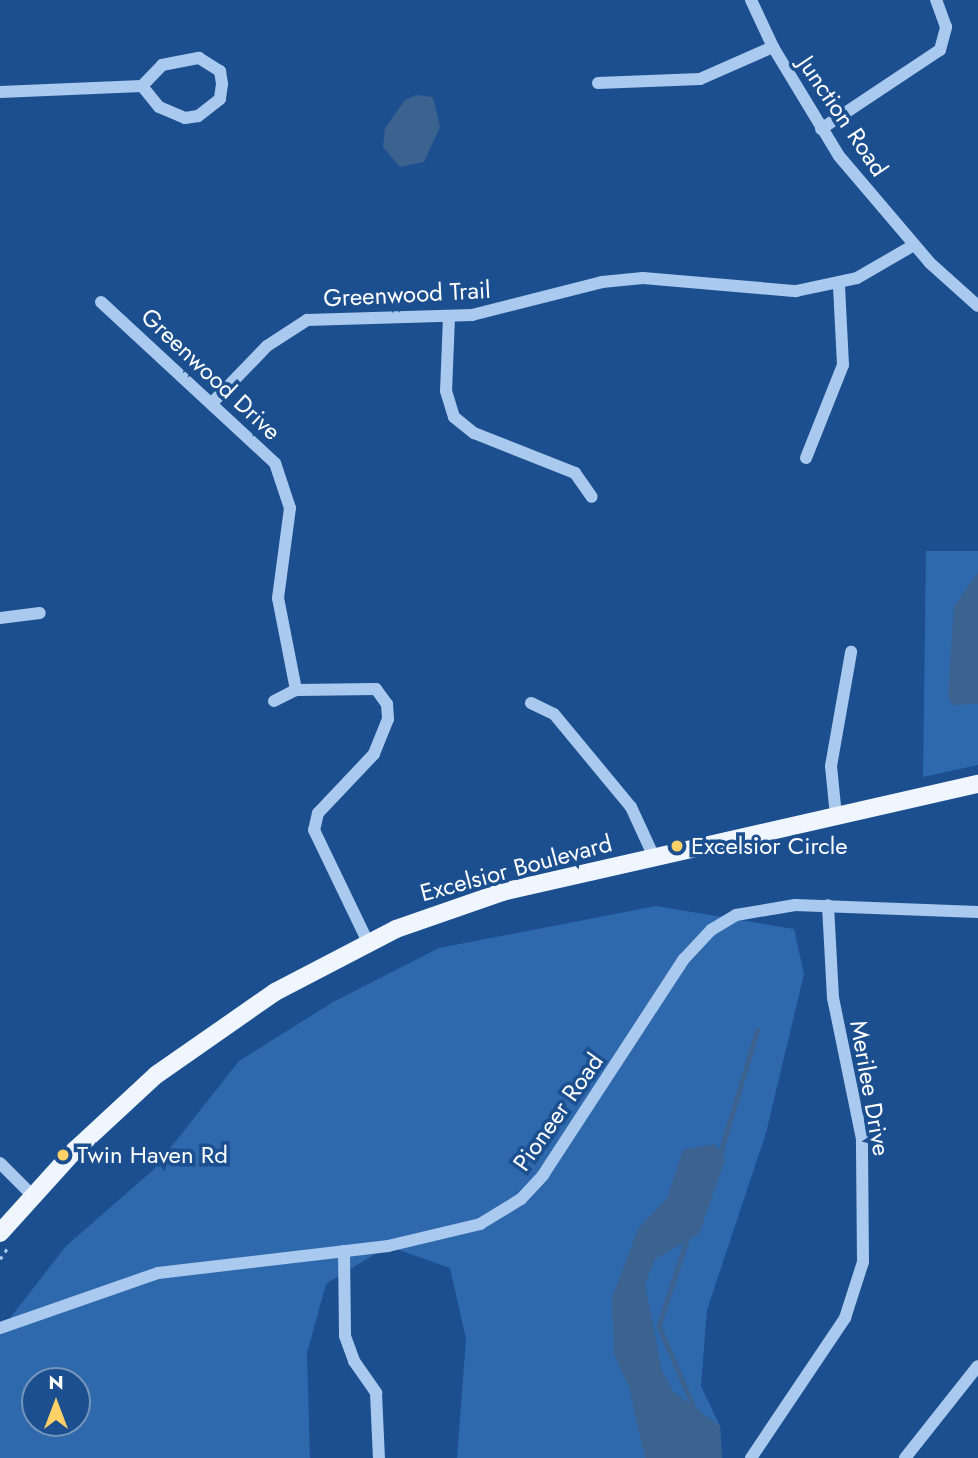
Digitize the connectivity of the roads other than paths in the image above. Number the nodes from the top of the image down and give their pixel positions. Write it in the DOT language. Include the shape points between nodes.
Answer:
graph roads {
  1 [pos="751,0"];
  2 [pos="936,0"];
  3 [pos="773,47"];
  4 [pos="598,83"];
  5 [pos="142,86"];
  6 [pos="0,92"];
  7 [pos="821,129"];
  8 [pos="914,245"];
  9 [pos="839,285"];
  10 [pos="101,302"];
  11 [pos="978,306"];
  12 [pos="449,317"];
  13 [pos="212,403"];
  14 [pos="806,458"];
  15 [pos="592,497"];
  16 [pos="40,612"];
  17 [pos="0,618"];
  18 [pos="851,652"];
  19 [pos="296,690"];
  20 [pos="274,701"];
  21 [pos="531,703"];
  22 [pos="978,784"];
  23 [pos="836,816"];
  24 [pos="654,857"];
  25 [pos="828,905"];
  26 [pos="978,912"];
  27 [pos="368,942"];
  28 [pos="0,1163"];
  29 [pos="33,1196"];
  30 [pos="6,1238"];
  31 [pos="344,1251"];
  32 [pos="0,1328"];
  33 [pos="978,1366"];
  34 [pos="379,1458"];
  35 [pos="751,1458"];
  36 [pos="905,1458"];
  1 -- 3 [label="street"];
  2 -- 7 [label="street" via="946,27 940,50"];
  3 -- 4 [label="street, Junction Road" via="700,79"];
  3 -- 7 [label="street, Junction Road"];
  5 -- 5 [label="street" via="162,65 199,58 220,71 222,84 220,99 209,110 185,118 159,107"];
  5 -- 6 [label="street"];
  7 -- 8 [label="street, Junction Road"];
  8 -- 9 [label="street, Greenwood Trail" via="886,265"];
  8 -- 11 [label="street, Junction Road"];
  9 -- 12 [label="street, Greenwood Trail" via="796,291 629,279 560,292 501,310"];
  9 -- 14 [label="street" via="843,365"];
  10 -- 13 [label="street, Greenwood Drive"];
  12 -- 13 [label="street, Greenwood Trail" via="307,320 267,346"];
  12 -- 15 [label="street" via="446,391 454,417 474,433 575,473"];
  13 -- 19 [label="street, Greenwood Drive" via="260,445 286,484 288,532 278,598"];
  16 -- 17 [label="street"];
  18 -- 23 [label="street" via="831,766"];
  19 -- 20 [label="street"];
  19 -- 27 [label="street" via="376,689 387,704 387,724 374,754 318,813 314,830"];
  21 -- 24 [label="street" via="554,714 631,807"];
  22 -- 23 [label="main road, Excelsior Boulevard"];
  23 -- 24 [label="main road, Excelsior Boulevard"];
  24 -- 27 [label="main road, Excelsior Boulevard" via="459,905"];
  25 -- 26 [label="street, Pioneer Road"];
  25 -- 31 [label="street, Pioneer Road" via="765,908 736,915 711,930 684,959 550,1166 501,1214 444,1236"];
  25 -- 35 [label="street, Merilee Drive" via="833,998 862,1139 863,1262 845,1318"];
  27 -- 29 [label="main road, Excelsior Boulevard" via="275,992 156,1075"];
  28 -- 29 [label="street"];
  29 -- 30 [label="main road, Excelsior Boulevard"];
  31 -- 32 [label="street, Pioneer Road" via="158,1273"];
  31 -- 34 [label="street" via="345,1336 348,1349 376,1393"];
  33 -- 36 [label="street"];
}
